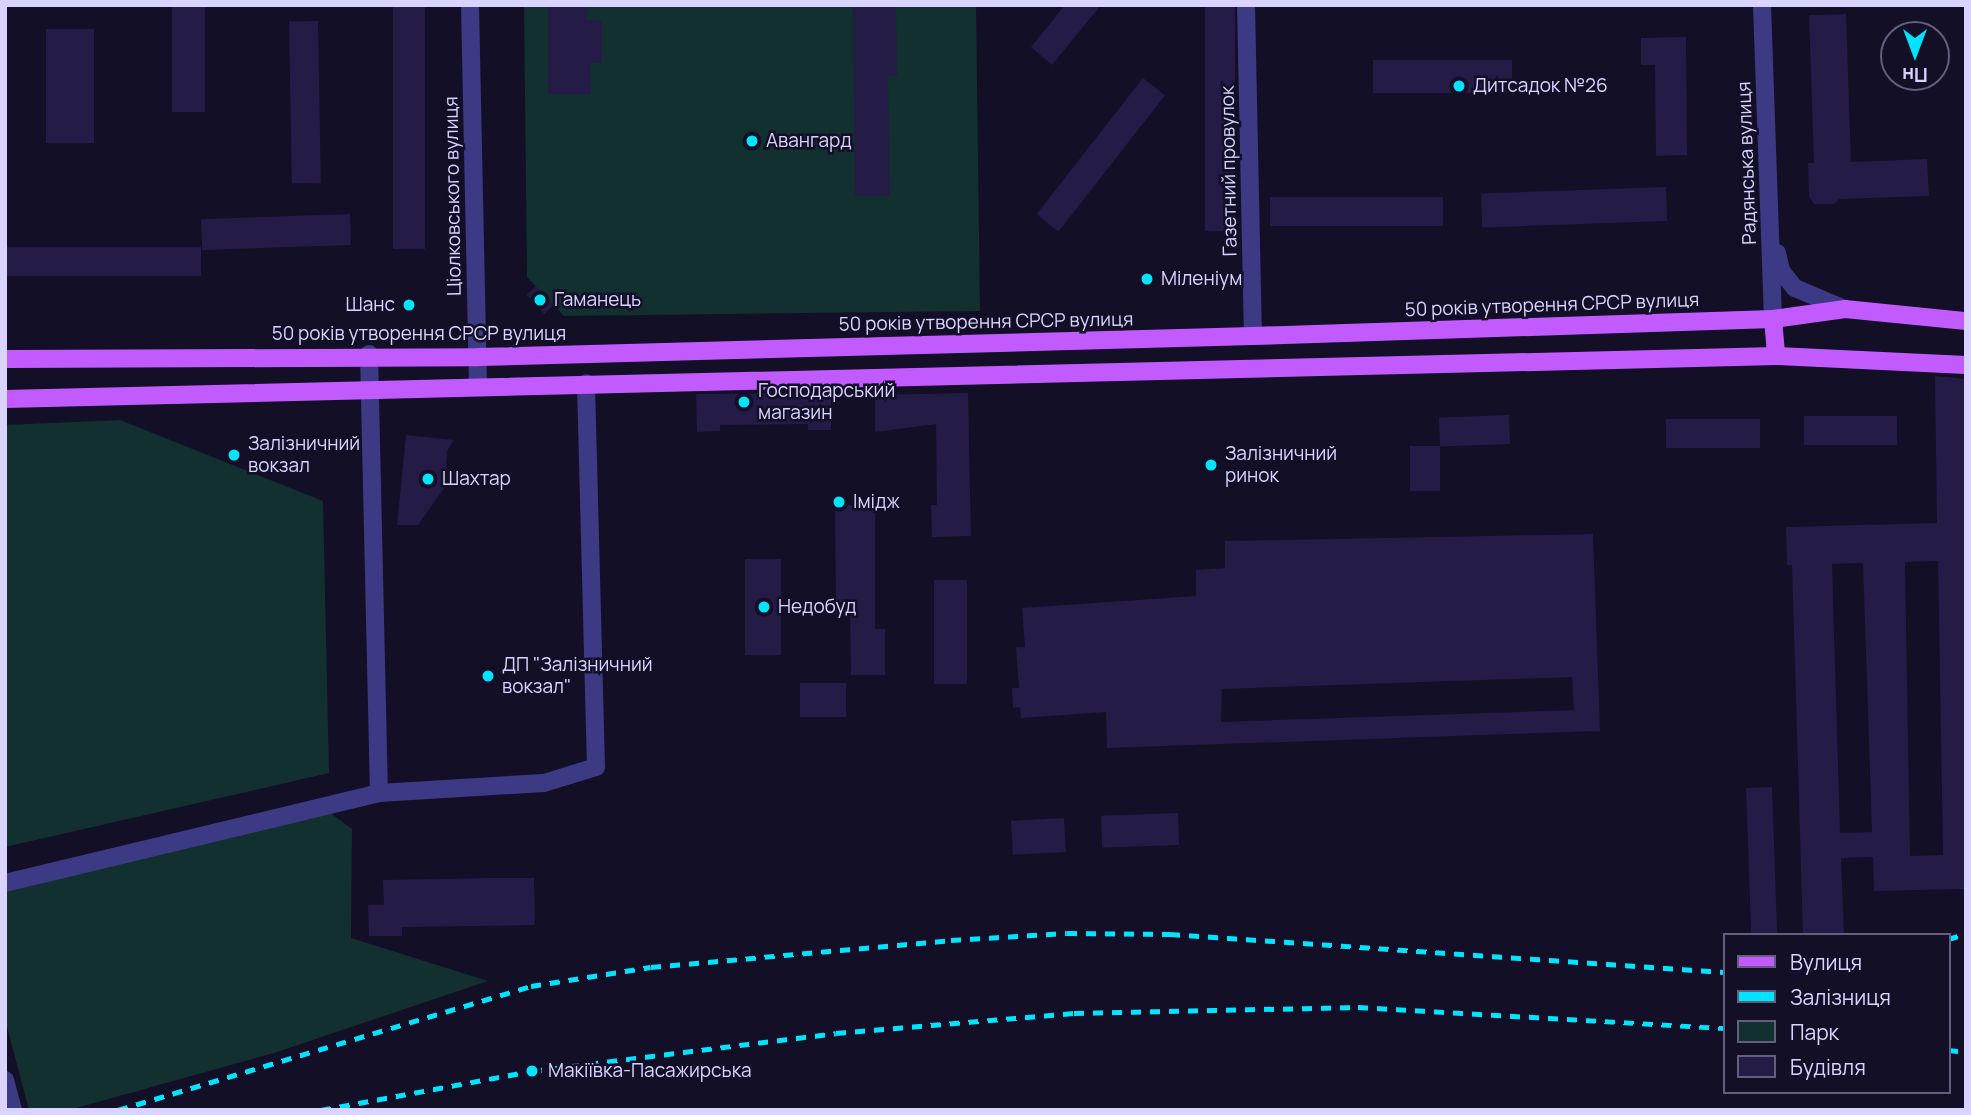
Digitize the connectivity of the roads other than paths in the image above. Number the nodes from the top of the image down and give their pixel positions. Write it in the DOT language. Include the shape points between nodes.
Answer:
graph roads {
  1 [pos="470,5"];
  2 [pos="1246,5"];
  3 [pos="1762,5"];
  4 [pos="1771,231"];
  5 [pos="1845,309"];
  6 [pos="1773,319"];
  7 [pos="1966,321"];
  8 [pos="1253,337"];
  9 [pos="369,354"];
  10 [pos="1776,356"];
  11 [pos="478,357"];
  12 [pos="5,359"];
  13 [pos="1966,365"];
  14 [pos="586,383"];
  15 [pos="478,385"];
  16 [pos="370,388"];
  17 [pos="5,399"];
  18 [pos="379,793"];
  19 [pos="5,883"];
  20 [pos="5,1080"];
  21 [pos="13,1110"];
  1 -- 11 [label="street, Ціолковського вулиця"];
  2 -- 8 [label="street, Газетний провулок"];
  3 -- 4 [label="street, Радянська вулиця"];
  4 -- 5 [label="street" via="1781,271 1795,288"];
  4 -- 6 [label="street, Радянська вулиця"];
  5 -- 6 [label="main road, 50 років утворення СРСР вулиця"];
  5 -- 7 [label="main road, 50 років утворення СРСР вулиця"];
  6 -- 8 [label="main road, 50 років утворення СРСР вулиця"];
  6 -- 10 [label="main road"];
  8 -- 11 [label="main road, 50 років утворення СРСР вулиця"];
  9 -- 11 [label="main road, 50 років утворення СРСР вулиця"];
  9 -- 12 [label="main road, 50 років утворення СРСР вулиця"];
  9 -- 16 [label="street"];
  10 -- 13 [label="main road"];
  10 -- 14 [label="main road"];
  11 -- 15 [label="street, Ціолковського вулиця"];
  14 -- 15 [label="main road"];
  14 -- 18 [label="street" via="596,767 544,783"];
  15 -- 16 [label="main road"];
  16 -- 17 [label="main road"];
  16 -- 18 [label="street"];
  18 -- 19 [label="street"];
  20 -- 21 [label="street"];
}
